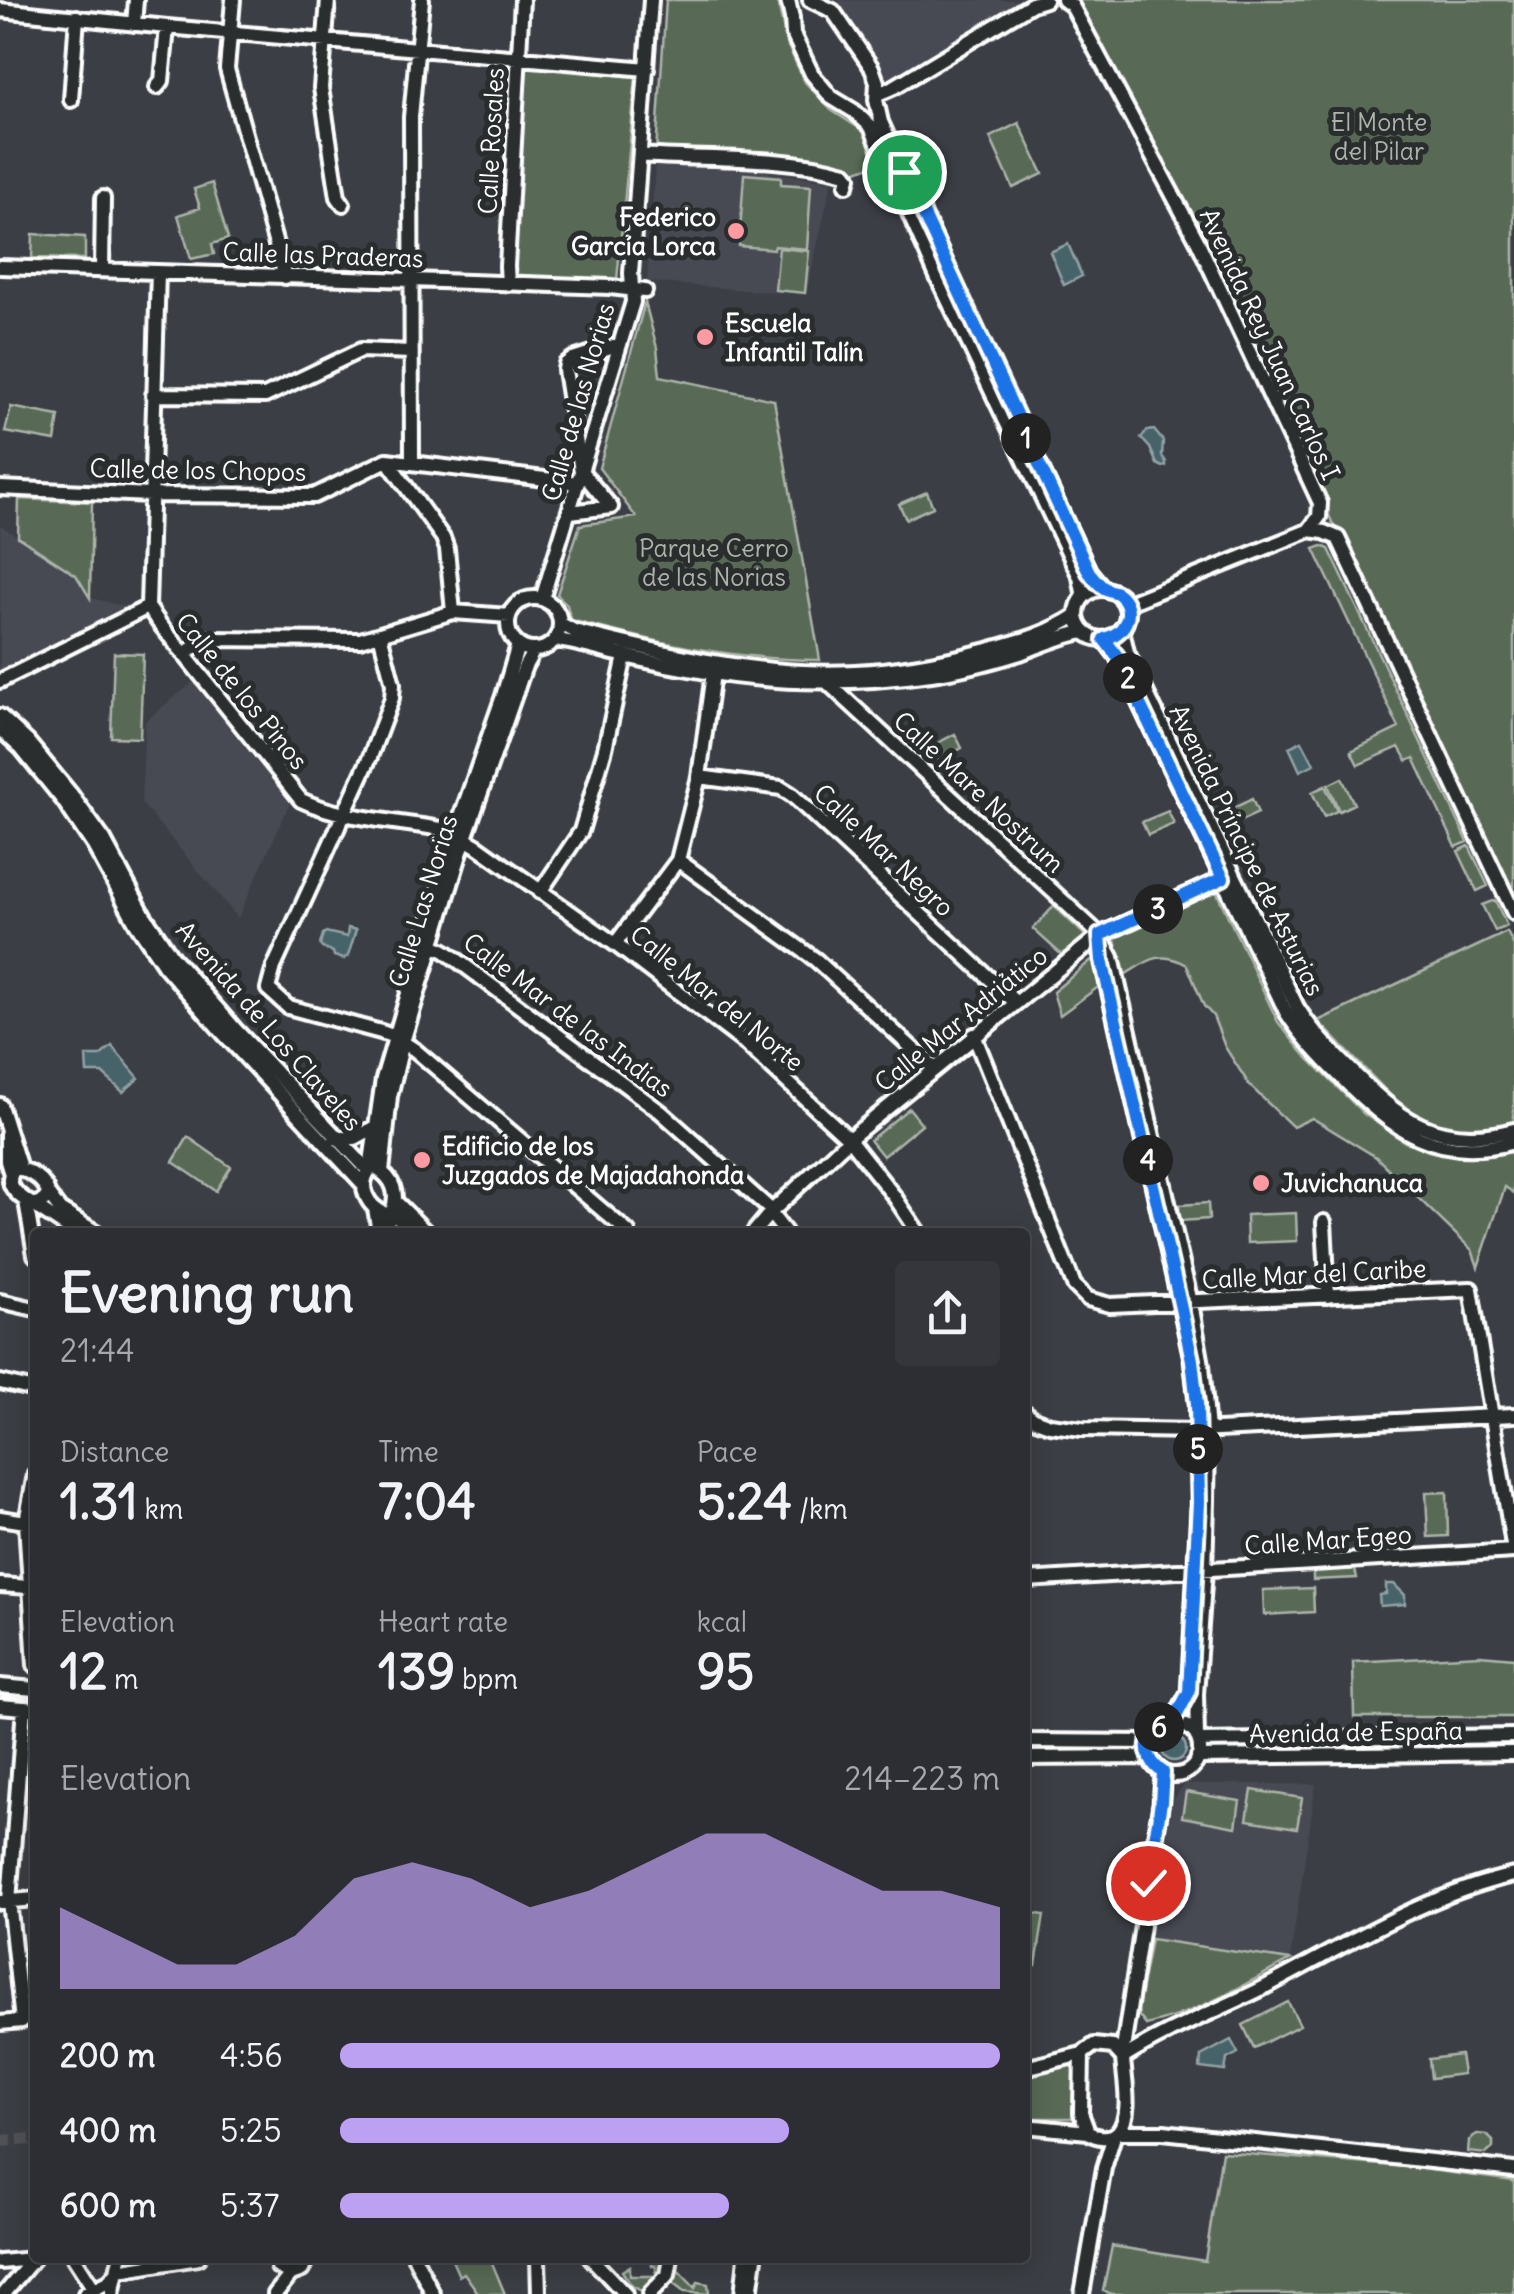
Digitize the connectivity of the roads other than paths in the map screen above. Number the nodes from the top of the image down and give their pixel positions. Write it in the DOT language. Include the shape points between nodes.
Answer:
graph roads {
  1 [pos="136,0"];
  2 [pos="233,0"];
  3 [pos="328,0"];
  4 [pos="422,0"];
  5 [pos="522,0"];
  6 [pos="651,0"];
  7 [pos="788,0"];
  8 [pos="1064,0"];
  9 [pos="814,1"];
  10 [pos="1038,1"];
  11 [pos="49,7"];
  12 [pos="0,10"];
  13 [pos="77,17"];
  14 [pos="792,18"];
  15 [pos="134,24"];
  16 [pos="166,27"];
  17 [pos="230,31"];
  18 [pos="324,40"];
  19 [pos="418,50"];
  20 [pos="517,58"];
  21 [pos="647,69"];
  22 [pos="158,87"];
  23 [pos="877,97"];
  24 [pos="71,100"];
  25 [pos="854,111"];
  26 [pos="640,155"];
  27 [pos="848,185"];
  28 [pos="103,198"];
  29 [pos="343,204"];
  30 [pos="0,267"];
  31 [pos="102,270"];
  32 [pos="158,272"];
  33 [pos="285,277"];
  34 [pos="411,280"];
  35 [pos="508,284"];
  36 [pos="638,290"];
  37 [pos="620,344"];
  38 [pos="410,352"];
  39 [pos="153,395"];
  40 [pos="387,460"];
  41 [pos="412,462"];
  42 [pos="579,477"];
  43 [pos="0,488"];
  44 [pos="150,495"];
  45 [pos="570,512"];
  46 [pos="1309,530"];
  47 [pos="1103,588"];
  48 [pos="1084,597"];
  49 [pos="542,599"];
  50 [pos="1126,604"];
  51 [pos="148,607"];
  52 [pos="453,612"];
  53 [pos="1077,615"];
  54 [pos="509,616"];
  55 [pos="560,624"];
  56 [pos="1122,630"];
  57 [pos="1084,632"];
  58 [pos="380,634"];
  59 [pos="1104,639"];
  60 [pos="555,640"];
  61 [pos="518,645"];
  62 [pos="534,650"];
  63 [pos="184,654"];
  64 [pos="625,656"];
  65 [pos="713,673"];
  66 [pos="0,681"];
  67 [pos="826,682"];
  68 [pos="0,716"];
  69 [pos="0,729"];
  70 [pos="699,778"];
  71 [pos="344,813"];
  72 [pos="460,835"];
  73 [pos="678,860"];
  74 [pos="1223,878"];
  75 [pos="540,892"];
  76 [pos="1514,913"];
  77 [pos="1100,935"];
  78 [pos="428,942"];
  79 [pos="615,944"];
  80 [pos="1016,1002"];
  81 [pos="974,1036"];
  82 [pos="399,1040"];
  83 [pos="935,1069"];
  84 [pos="0,1105"];
  85 [pos="375,1127"];
  86 [pos="1514,1130"];
  87 [pos="335,1138"];
  88 [pos="849,1139"];
  89 [pos="4,1142"];
  90 [pos="1514,1142"];
  91 [pos="373,1170"];
  92 [pos="7,1174"];
  93 [pos="364,1185"];
  94 [pos="48,1194"];
  95 [pos="30,1203"];
  96 [pos="387,1208"];
  97 [pos="771,1212"];
  98 [pos="1324,1222"];
  99 [pos="32,1228"];
  100 [pos="68,1228"];
  101 [pos="89,1228"];
  102 [pos="380,1228"];
  103 [pos="389,1228"];
  104 [pos="408,1228"];
  105 [pos="420,1228"];
  106 [pos="623,1228"];
  107 [pos="757,1228"];
  108 [pos="783,1228"];
  109 [pos="915,1228"];
  110 [pos="1328,1296"];
  111 [pos="0,1302"];
  112 [pos="1186,1303"];
  113 [pos="30,1308"];
  114 [pos="0,1382"];
  115 [pos="30,1389"];
  116 [pos="1514,1415"];
  117 [pos="1030,1416"];
  118 [pos="1492,1417"];
  119 [pos="1203,1431"];
  120 [pos="30,1502"];
  121 [pos="0,1518"];
  122 [pos="26,1522"];
  123 [pos="30,1549"];
  124 [pos="1514,1551"];
  125 [pos="1200,1570"];
  126 [pos="30,1572"];
  127 [pos="1030,1580"];
  128 [pos="0,1585"];
  129 [pos="29,1587"];
  130 [pos="30,1600"];
  131 [pos="0,1686"];
  132 [pos="30,1689"];
  133 [pos="1190,1695"];
  134 [pos="0,1706"];
  135 [pos="30,1708"];
  136 [pos="1173,1722"];
  137 [pos="1514,1736"];
  138 [pos="1198,1739"];
  139 [pos="1030,1741"];
  140 [pos="1149,1749"];
  141 [pos="1514,1753"];
  142 [pos="1198,1757"];
  143 [pos="1030,1758"];
  144 [pos="1163,1772"];
  145 [pos="16,1815"];
  146 [pos="0,1816"];
  147 [pos="1514,1876"];
  148 [pos="30,1900"];
  149 [pos="5,1902"];
  150 [pos="1129,2006"];
  151 [pos="1128,2022"];
  152 [pos="0,2023"];
  153 [pos="1152,2039"];
  154 [pos="1105,2044"];
  155 [pos="1082,2054"];
  156 [pos="1122,2057"];
  157 [pos="1030,2067"];
  158 [pos="1126,2115"];
  159 [pos="1030,2127"];
  160 [pos="1163,2132"];
  161 [pos="1091,2134"];
  162 [pos="1116,2134"];
  163 [pos="1296,2146"];
  164 [pos="1511,2165"];
  165 [pos="1104,2168"];
  166 [pos="30,2258"];
  167 [pos="0,2262"];
  168 [pos="30,2263"];
  169 [pos="76,2263"];
  170 [pos="277,2263"];
  171 [pos="306,2263"];
  172 [pos="418,2263"];
  173 [pos="538,2263"];
  174 [pos="597,2263"];
  175 [pos="670,2263"];
  176 [pos="745,2263"];
  177 [pos="754,2263"];
  178 [pos="119,2264"];
  179 [pos="291,2274"];
  180 [pos="89,2292"];
  181 [pos="4,2294"];
  182 [pos="112,2294"];
  183 [pos="275,2294"];
  184 [pos="434,2294"];
  185 [pos="539,2294"];
  186 [pos="625,2294"];
  187 [pos="650,2294"];
  188 [pos="742,2294"];
  189 [pos="750,2294"];
  190 [pos="1082,2294"];
  1 -- 15 [label="street"];
  2 -- 17 [label="street"];
  3 -- 18 [label="street"];
  4 -- 19 [label="street"];
  5 -- 20 [label="street, Calle Rosales"];
  6 -- 21 [label="street, Calle de las Norias"];
  7 -- 14 [label="street"];
  8 -- 46 [label="street, Avenida Rey Juan Carlos I" via="1198,242 1320,502"];
  9 -- 14 [label="street"];
  9 -- 23 [label="street" via="848,30 872,68"];
  10 -- 23 [label="street"];
  11 -- 12 [label="street"];
  11 -- 13 [label="street"];
  13 -- 15 [label="street"];
  13 -- 24 [label="street"];
  14 -- 25 [label="street" via="812,74"];
  15 -- 16 [label="street"];
  16 -- 17 [label="street"];
  16 -- 22 [label="street"];
  17 -- 18 [label="street"];
  17 -- 33 [label="street" via="227,69"];
  18 -- 19 [label="street"];
  18 -- 29 [label="street" via="321,88"];
  19 -- 20 [label="street"];
  19 -- 34 [label="street"];
  20 -- 21 [label="street"];
  20 -- 35 [label="street, Calle Rosales"];
  21 -- 26 [label="street, Calle de las Norias"];
  23 -- 25 [label="street"];
  23 -- 47 [label="street" via="881,122 990,363 1089,572"];
  25 -- 48 [label="street" via="871,128"];
  26 -- 27 [label="street" via="823,168 846,173"];
  26 -- 36 [label="street, Calle de las Norias" via="631,273"];
  28 -- 31 [label="street"];
  30 -- 31 [label="street, Calle las Praderas"];
  31 -- 32 [label="street, Calle las Praderas"];
  32 -- 33 [label="street, Calle las Praderas"];
  32 -- 39 [label="street, Calle de los Pinos"];
  33 -- 34 [label="street, Calle las Praderas"];
  34 -- 35 [label="street, Calle las Praderas"];
  34 -- 38 [label="street"];
  35 -- 36 [label="street, Calle las Praderas"];
  36 -- 37 [label="street, Calle de las Norias"];
  37 -- 42 [label="street, Calle de las Norias"];
  37 -- 42 [label="street" via="566,364"];
  38 -- 39 [label="street" via="362,350 265,396"];
  38 -- 41 [label="street"];
  39 -- 44 [label="street, Calle de los Pinos"];
  40 -- 41 [label="street"];
  40 -- 44 [label="street, Calle de los Chopos" via="314,496"];
  40 -- 52 [label="street" via="443,538"];
  41 -- 42 [label="street"];
  42 -- 45 [label="street, Calle de las Norias"];
  42 -- 45 [label="street" via="612,507"];
  43 -- 44 [label="street, Calle de los Chopos"];
  44 -- 51 [label="street, Calle de los Pinos"];
  45 -- 49 [label="street, Calle de las Norias"];
  46 -- 50 [label="street"];
  46 -- 76 [label="street" via="1338,538"];
  47 -- 48 [label="street"];
  47 -- 50 [label="street"];
  48 -- 53 [label="street"];
  49 -- 54 [label="street" via="526,598"];
  49 -- 55 [label="street" via="556,608"];
  50 -- 56 [label="street"];
  51 -- 63 [label="street, Calle de los Pinos"];
  51 -- 66 [label="street"];
  52 -- 54 [label="street"];
  52 -- 58 [label="street"];
  53 -- 55 [label="street" via="988,650 857,672 695,659"];
  53 -- 57 [label="street"];
  54 -- 61 [label="street"];
  55 -- 60 [label="street"];
  56 -- 59 [label="street"];
  56 -- 86 [label="street, Avenida Príncipe de Asturias" via="1311,1030 1410,1121 1462,1136"];
  57 -- 59 [label="street"];
  57 -- 67 [label="street" via="934,674"];
  58 -- 63 [label="street" via="360,640 206,639"];
  58 -- 71 [label="street" via="392,698"];
  59 -- 74 [label="street, Avenida Príncipe de Asturias"];
  60 -- 62 [label="street"];
  60 -- 64 [label="street"];
  61 -- 62 [label="street"];
  61 -- 72 [label="street"];
  62 -- 72 [label="street, Calle Las Norias"];
  63 -- 71 [label="street, Calle de los Pinos" via="300,800"];
  64 -- 65 [label="street"];
  64 -- 75 [label="street" via="581,832"];
  65 -- 67 [label="street"];
  65 -- 70 [label="street"];
  67 -- 77 [label="street, Calle Mare Nostrum"];
  68 -- 87 [label="street, Avenida de Los Claveles" via="70,792 172,957"];
  69 -- 93 [label="street, Avenida de Los Claveles" via="64,800 164,965"];
  70 -- 73 [label="street"];
  70 -- 80 [label="street, Calle Mar Negro" via="780,788 792,796"];
  71 -- 72 [label="street, Calle de los Pinos"];
  71 -- 82 [label="street" via="268,989 288,1008"];
  72 -- 75 [label="street, Calle Mar del Norte"];
  72 -- 78 [label="street"];
  73 -- 79 [label="street"];
  73 -- 83 [label="street" via="816,960"];
  74 -- 77 [label="street, Calle Mar Adriático"];
  74 -- 90 [label="street, Avenida Príncipe de Asturias" via="1294,1025 1372,1108 1406,1132 1440,1144"];
  75 -- 79 [label="street, Calle Mar del Norte"];
  77 -- 80 [label="street, Calle Mar Adriático"];
  77 -- 112 [label="street"];
  78 -- 82 [label="street"];
  78 -- 97 [label="street, Calle Mar de las Indias" via="661,1112"];
  79 -- 88 [label="street, Calle Mar del Norte" via="746,1044"];
  80 -- 81 [label="street, Calle Mar Adriático"];
  81 -- 83 [label="street, Calle Mar Adriático"];
  81 -- 112 [label="street, Calle Mar del Caribe" via="1074,1284 1088,1299 1110,1305"];
  82 -- 85 [label="street" via="383,1079"];
  82 -- 91 [label="street"];
  82 -- 106 [label="street"];
  83 -- 88 [label="street, Calle Mar Adriático"];
  84 -- 89 [label="street"];
  85 -- 87 [label="street" via="355,1138"];
  85 -- 91 [label="street"];
  87 -- 91 [label="street, Avenida de Los Claveles"];
  88 -- 97 [label="street, Calle Mar Adriático"];
  88 -- 109 [label="street, Calle Mar del Norte"];
  89 -- 92 [label="street"];
  91 -- 93 [label="street"];
  91 -- 96 [label="street" via="391,1181"];
  92 -- 94 [label="street" via="44,1184"];
  92 -- 95 [label="street" via="9,1191"];
  93 -- 96 [label="street, Avenida de Los Claveles" via="368,1201"];
  94 -- 95 [label="street" via="41,1204"];
  94 -- 101 [label="street"];
  95 -- 99 [label="street"];
  95 -- 100 [label="street"];
  96 -- 102 [label="street"];
  96 -- 103 [label="street"];
  96 -- 104 [label="street"];
  96 -- 105 [label="street"];
  97 -- 107 [label="street, Calle Mar Adriático"];
  97 -- 108 [label="street, Calle Mar de las Indias"];
  98 -- 110 [label="street"];
  110 -- 112 [label="street, Calle Mar del Caribe"];
  110 -- 118 [label="street, Calle Mar del Caribe" via="1471,1289"];
  111 -- 113 [label="street"];
  112 -- 119 [label="street"];
  114 -- 115 [label="street"];
  116 -- 118 [label="street"];
  117 -- 119 [label="street" via="1066,1427"];
  118 -- 119 [label="street"];
  118 -- 124 [label="street"];
  119 -- 125 [label="street"];
  120 -- 122 [label="street"];
  121 -- 122 [label="street"];
  122 -- 123 [label="street"];
  124 -- 125 [label="street, Calle Mar Egeo"];
  125 -- 127 [label="street, Calle Mar Egeo"];
  125 -- 133 [label="street"];
  126 -- 129 [label="street"];
  128 -- 129 [label="street"];
  129 -- 130 [label="street"];
  131 -- 132 [label="street"];
  133 -- 136 [label="street"];
  133 -- 138 [label="street"];
  134 -- 135 [label="street"];
  135 -- 145 [label="street"];
  136 -- 138 [label="street"];
  136 -- 140 [label="street" via="1158,1728"];
  137 -- 138 [label="street, Avenida de España"];
  138 -- 142 [label="street"];
  139 -- 140 [label="street"];
  140 -- 143 [label="street"];
  140 -- 144 [label="street"];
  141 -- 142 [label="street, Avenida de España"];
  142 -- 144 [label="street" via="1184,1772"];
  144 -- 150 [label="street"];
  145 -- 146 [label="street"];
  145 -- 149 [label="street"];
  147 -- 153 [label="street" via="1450,1893"];
  148 -- 149 [label="street"];
  149 -- 152 [label="street" via="22,2021"];
  150 -- 151 [label="street"];
  150 -- 154 [label="street" via="1118,2033"];
  151 -- 153 [label="street"];
  151 -- 156 [label="street"];
  153 -- 156 [label="street"];
  154 -- 155 [label="street"];
  154 -- 156 [label="street"];
  155 -- 157 [label="street"];
  155 -- 161 [label="street" via="1082,2113"];
  156 -- 158 [label="street"];
  158 -- 160 [label="street"];
  158 -- 162 [label="street"];
  159 -- 161 [label="street"];
  160 -- 162 [label="street"];
  160 -- 163 [label="street"];
  161 -- 162 [label="street"];
  161 -- 165 [label="street"];
  162 -- 165 [label="street"];
  163 -- 164 [label="street"];
  163 -- 164 [label="street"];
  165 -- 190 [label="street"];
  166 -- 167 [label="street"];
  168 -- 181 [label="street"];
  169 -- 180 [label="street"];
  170 -- 179 [label="street"];
  171 -- 179 [label="street"];
  172 -- 184 [label="street"];
  173 -- 185 [label="street"];
  174 -- 186 [label="street"];
  175 -- 187 [label="street"];
  176 -- 188 [label="street"];
  177 -- 189 [label="street"];
  178 -- 180 [label="street" via="108,2282"];
  178 -- 182 [label="street"];
  179 -- 183 [label="street"];
}
